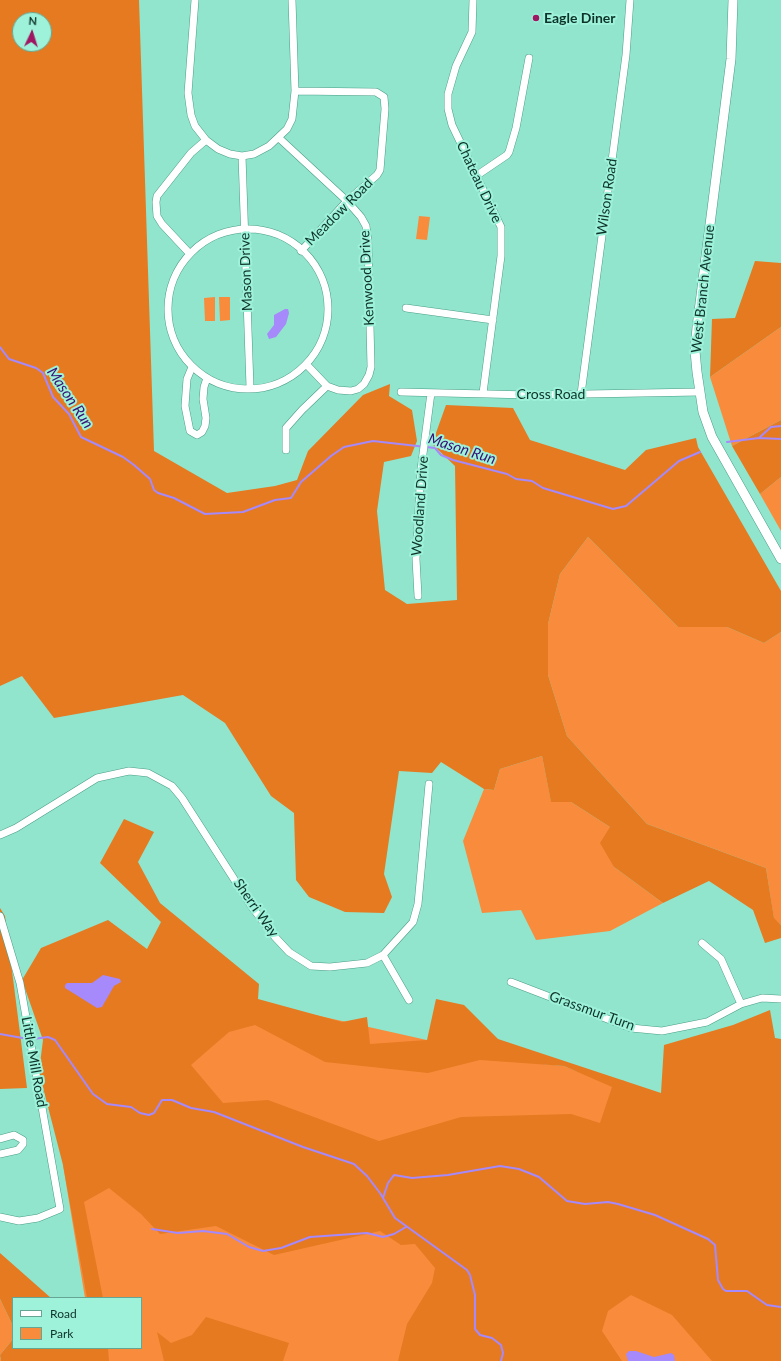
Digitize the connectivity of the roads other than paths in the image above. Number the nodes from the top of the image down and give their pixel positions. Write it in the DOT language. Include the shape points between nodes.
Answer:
graph roads {
  1 [pos="195,0"];
  2 [pos="292,0"];
  3 [pos="473,0"];
  4 [pos="630,0"];
  5 [pos="733,0"];
  6 [pos="529,58"];
  7 [pos="295,91"];
  8 [pos="280,138"];
  9 [pos="206,140"];
  10 [pos="242,156"];
  11 [pos="476,176"];
  12 [pos="348,201"];
  13 [pos="244,228"];
  14 [pos="301,251"];
  15 [pos="190,254"];
  16 [pos="406,308"];
  17 [pos="493,320"];
  18 [pos="307,365"];
  19 [pos="192,367"];
  20 [pos="207,378"];
  21 [pos="327,386"];
  22 [pos="250,387"];
  23 [pos="401,392"];
  24 [pos="700,392"];
  25 [pos="431,393"];
  26 [pos="483,393"];
  27 [pos="581,394"];
  28 [pos="286,450"];
  29 [pos="781,559"];
  30 [pos="418,596"];
  31 [pos="429,784"];
  32 [pos="0,835"];
  33 [pos="0,916"];
  34 [pos="702,943"];
  35 [pos="383,954"];
  36 [pos="511,982"];
  37 [pos="781,999"];
  38 [pos="409,1000"];
  39 [pos="741,1004"];
  40 [pos="0,1139"];
  41 [pos="0,1154"];
  42 [pos="0,1217"];
  1 -- 9 [label="street" via="188,100 193,121"];
  2 -- 7 [label="street"];
  3 -- 11 [label="street, Chateau Drive" via="472,32 456,66 448,94 448,109 452,125"];
  4 -- 27 [label="street, Wilson Road" via="626,55"];
  5 -- 24 [label="street, West Branch Avenue" via="731,59 696,335 695,351"];
  6 -- 11 [label="street" via="509,152 507,156"];
  7 -- 8 [label="street" via="292,119"];
  7 -- 12 [label="street, Meadow Road" via="376,92 384,97 380,170"];
  8 -- 10 [label="street" via="254,154"];
  8 -- 12 [label="street, Kenwood Drive"];
  9 -- 10 [label="street" via="224,151"];
  9 -- 15 [label="street" via="191,153 157,196 156,202 157,216 162,224"];
  10 -- 13 [label="street, Mason Drive"];
  11 -- 17 [label="street, Chateau Drive" via="501,228 501,256"];
  12 -- 14 [label="street, Meadow Road"];
  12 -- 21 [label="street, Kenwood Drive" via="366,226 371,367 364,384 358,389 338,390"];
  13 -- 14 [label="street" via="282,237"];
  13 -- 15 [label="street" via="207,241"];
  13 -- 22 [label="street, Mason Drive"];
  14 -- 18 [label="street" via="312,262 327,295 324,335"];
  15 -- 19 [label="street" via="173,282 168,302 168,319 175,342"];
  16 -- 17 [label="street"];
  17 -- 26 [label="street, Chateau Drive"];
  18 -- 21 [label="street"];
  18 -- 22 [label="street" via="285,381 271,386"];
  19 -- 20 [label="street"];
  19 -- 20 [label="street" via="187,379 185,406 190,431 197,435 205,426 203,399"];
  20 -- 22 [label="street" via="226,386"];
  21 -- 28 [label="street" via="286,428"];
  23 -- 25 [label="street, Cross Road"];
  24 -- 27 [label="street, Cross Road"];
  24 -- 29 [label="street, West Branch Avenue" via="703,412 712,437"];
  25 -- 26 [label="street, Cross Road"];
  25 -- 30 [label="street, Woodland Drive" via="421,468 416,559"];
  26 -- 27 [label="street, Cross Road"];
  31 -- 35 [label="street, Sherri Way" via="418,904 413,922"];
  32 -- 35 [label="street, Sherri Way" via="16,828 97,778 129,771 148,773 172,786 182,798 252,907 289,952 311,966 330,967 367,963"];
  33 -- 42 [label="street, Little Mill Road" via="20,983 60,1210 38,1218 19,1221"];
  34 -- 39 [label="street" via="721,959"];
  35 -- 38 [label="street"];
  36 -- 39 [label="street, Grassmur Turn" via="631,1028 662,1031 707,1022"];
  37 -- 39 [label="street, Grassmur Turn" via="762,998"];
  40 -- 41 [label="street" via="14,1135 23,1140 23,1144 18,1150"];
}
